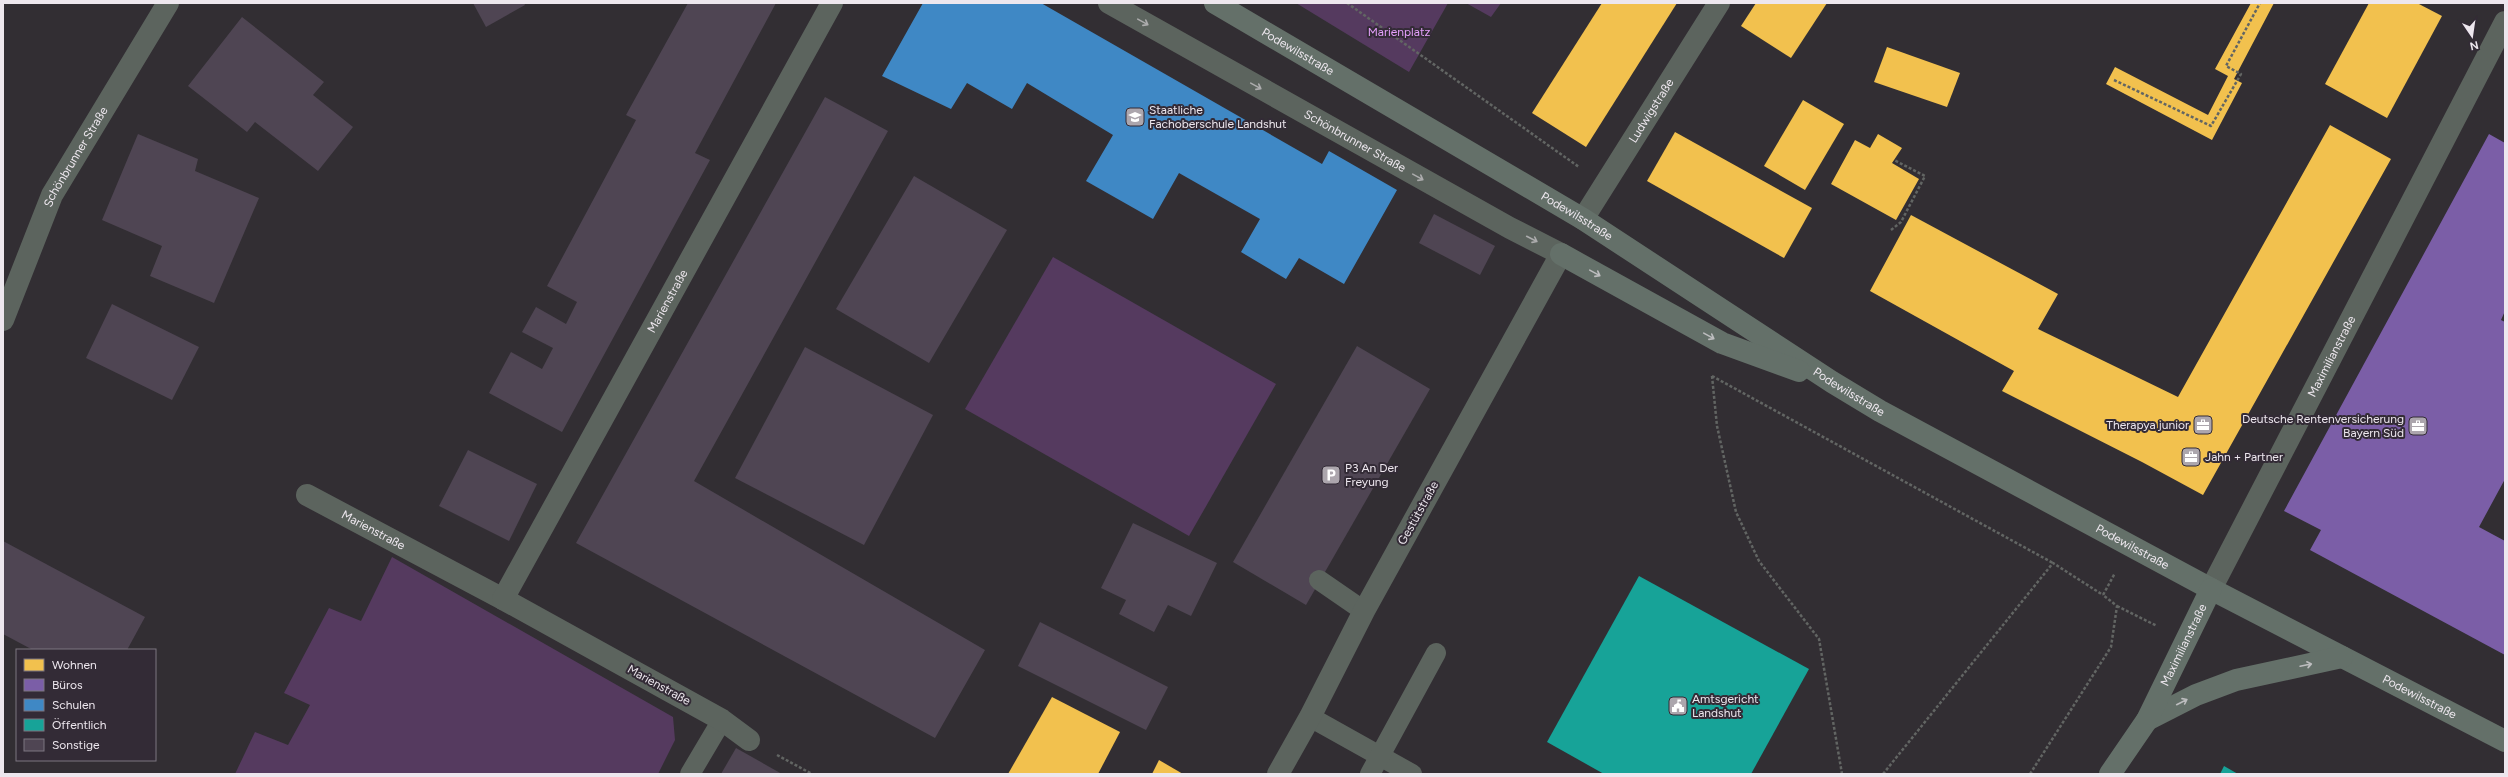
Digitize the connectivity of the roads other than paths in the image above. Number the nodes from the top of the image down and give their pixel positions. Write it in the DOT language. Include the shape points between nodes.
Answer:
graph roads {
  1 [pos="168,3"];
  2 [pos="832,3"];
  3 [pos="1109,3"];
  4 [pos="1215,3"];
  5 [pos="1719,3"];
  6 [pos="2505,22"];
  7 [pos="1583,220"];
  8 [pos="1561,254"];
  9 [pos="3,320"];
  10 [pos="1832,382"];
  11 [pos="307,495"];
  12 [pos="1319,580"];
  13 [pos="2211,589"];
  14 [pos="503,599"];
  15 [pos="1364,611"];
  16 [pos="1436,653"];
  17 [pos="2342,657"];
  18 [pos="1310,717"];
  19 [pos="722,720"];
  20 [pos="2147,720"];
  21 [pos="749,740"];
  22 [pos="2505,741"];
  23 [pos="1380,756"];
  24 [pos="690,774"];
  25 [pos="1278,774"];
  26 [pos="1370,774"];
  27 [pos="1412,774"];
  28 [pos="2110,774"];
  1 -- 9 [label="street, Schönbrunner Straße" via="52,195"];
  2 -- 14 [label="street, Marienstraße"];
  3 -- 8 [label="street, Schönbrunner Straße, one-way" via="1510,228"];
  4 -- 7 [label="main road, Podewilsstraße"];
  5 -- 7 [label="street, Ludwigstraße"];
  6 -- 13 [label="street, Maximilianstraße"];
  7 -- 10 [label="main road, Podewilsstraße"];
  8 -- 10 [label="main road, one-way" via="1722,343"];
  8 -- 15 [label="street, Gestütstraße"];
  10 -- 13 [label="main road, Podewilsstraße" via="1880,411"];
  11 -- 14 [label="street, Marienstraße"];
  12 -- 15 [label="lane"];
  13 -- 17 [label="main road, Podewilsstraße"];
  13 -- 20 [label="main road, Maximilianstraße"];
  14 -- 19 [label="street, Marienstraße"];
  15 -- 18 [label="street, Gestütstraße"];
  16 -- 23 [label="lane"];
  20 -- 17 [label="main road, one-way" via="2196,695 2236,680"];
  17 -- 22 [label="main road, Podewilsstraße"];
  18 -- 23 [label="lane"];
  18 -- 25 [label="street, Gestütstraße"];
  19 -- 21 [label="street, Marienstraße"];
  19 -- 24 [label="lane"];
  20 -- 28 [label="main road, Maximilianstraße"];
  23 -- 26 [label="lane"];
  23 -- 27 [label="lane"];
}
